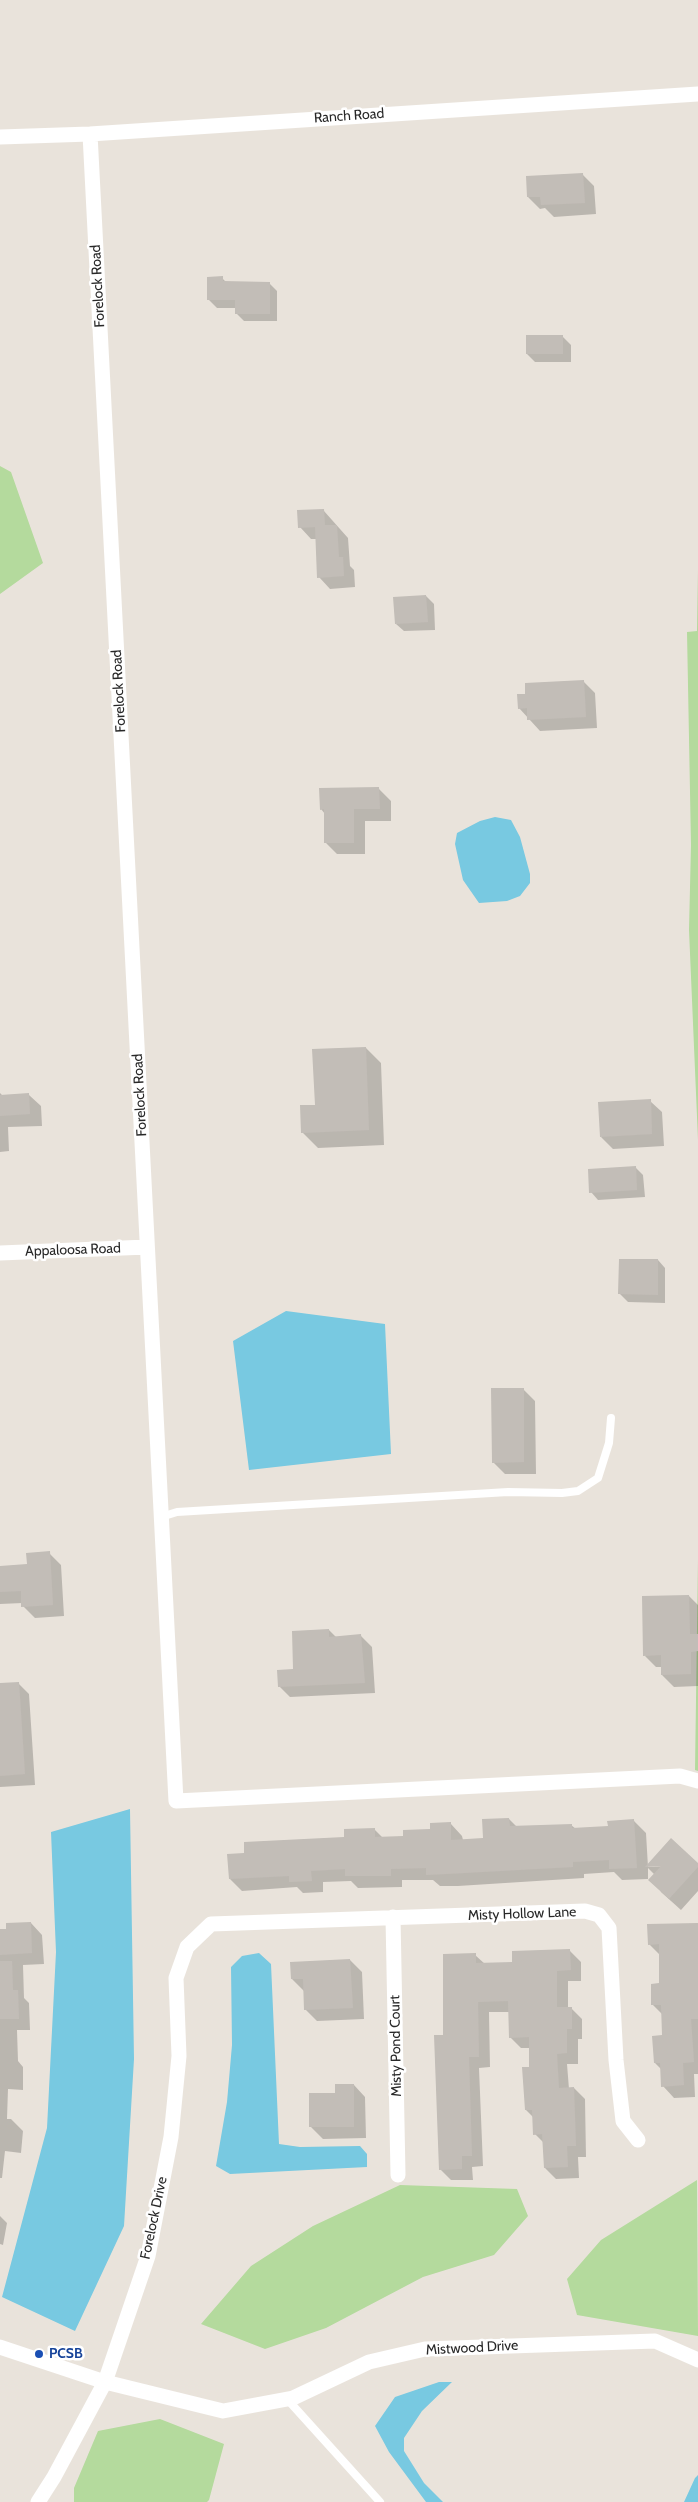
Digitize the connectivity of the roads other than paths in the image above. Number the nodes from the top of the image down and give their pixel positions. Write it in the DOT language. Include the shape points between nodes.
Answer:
graph roads {
  1 [pos="698,94"];
  2 [pos="90,134"];
  3 [pos="0,137"];
  4 [pos="147,1247"];
  5 [pos="0,1253"];
  6 [pos="611,1418"];
  7 [pos="161,1517"];
  8 [pos="698,1781"];
  9 [pos="393,1917"];
  10 [pos="211,1924"];
  11 [pos="638,2140"];
  12 [pos="398,2175"];
  13 [pos="0,2347"];
  14 [pos="698,2360"];
  15 [pos="105,2382"];
  16 [pos="287,2399"];
  17 [pos="38,2502"];
  18 [pos="380,2502"];
  1 -- 2 [label="street, Ranch Road"];
  2 -- 3 [label="street, Ranch Road"];
  2 -- 4 [label="street, Forelock Road"];
  4 -- 5 [label="street, Appaloosa Road"];
  4 -- 7 [label="street, Forelock Road"];
  6 -- 7 [label="lane" via="609,1443 598,1478 578,1490 189,1512"];
  7 -- 8 [label="street, Forelock Road" via="176,1801 680,1776"];
  9 -- 10 [label="street, Misty Hollow Lane"];
  9 -- 11 [label="street, Misty Hollow Lane" via="585,1911 599,1915 609,1928 616,2060 623,2121"];
  9 -- 12 [label="street, Misty Pond Court"];
  10 -- 15 [label="street, Forelock Drive" via="187,1947 176,1978 179,2056 171,2137 148,2256"];
  13 -- 15 [label="street, Mistwood Drive"];
  14 -- 16 [label="street, Mistwood Drive" via="655,2341 425,2349 369,2362"];
  15 -- 16 [label="street, Mistwood Drive" via="223,2411"];
  15 -- 17 [label="street, Forelock Drive"];
  16 -- 18 [label="lane"];
}
